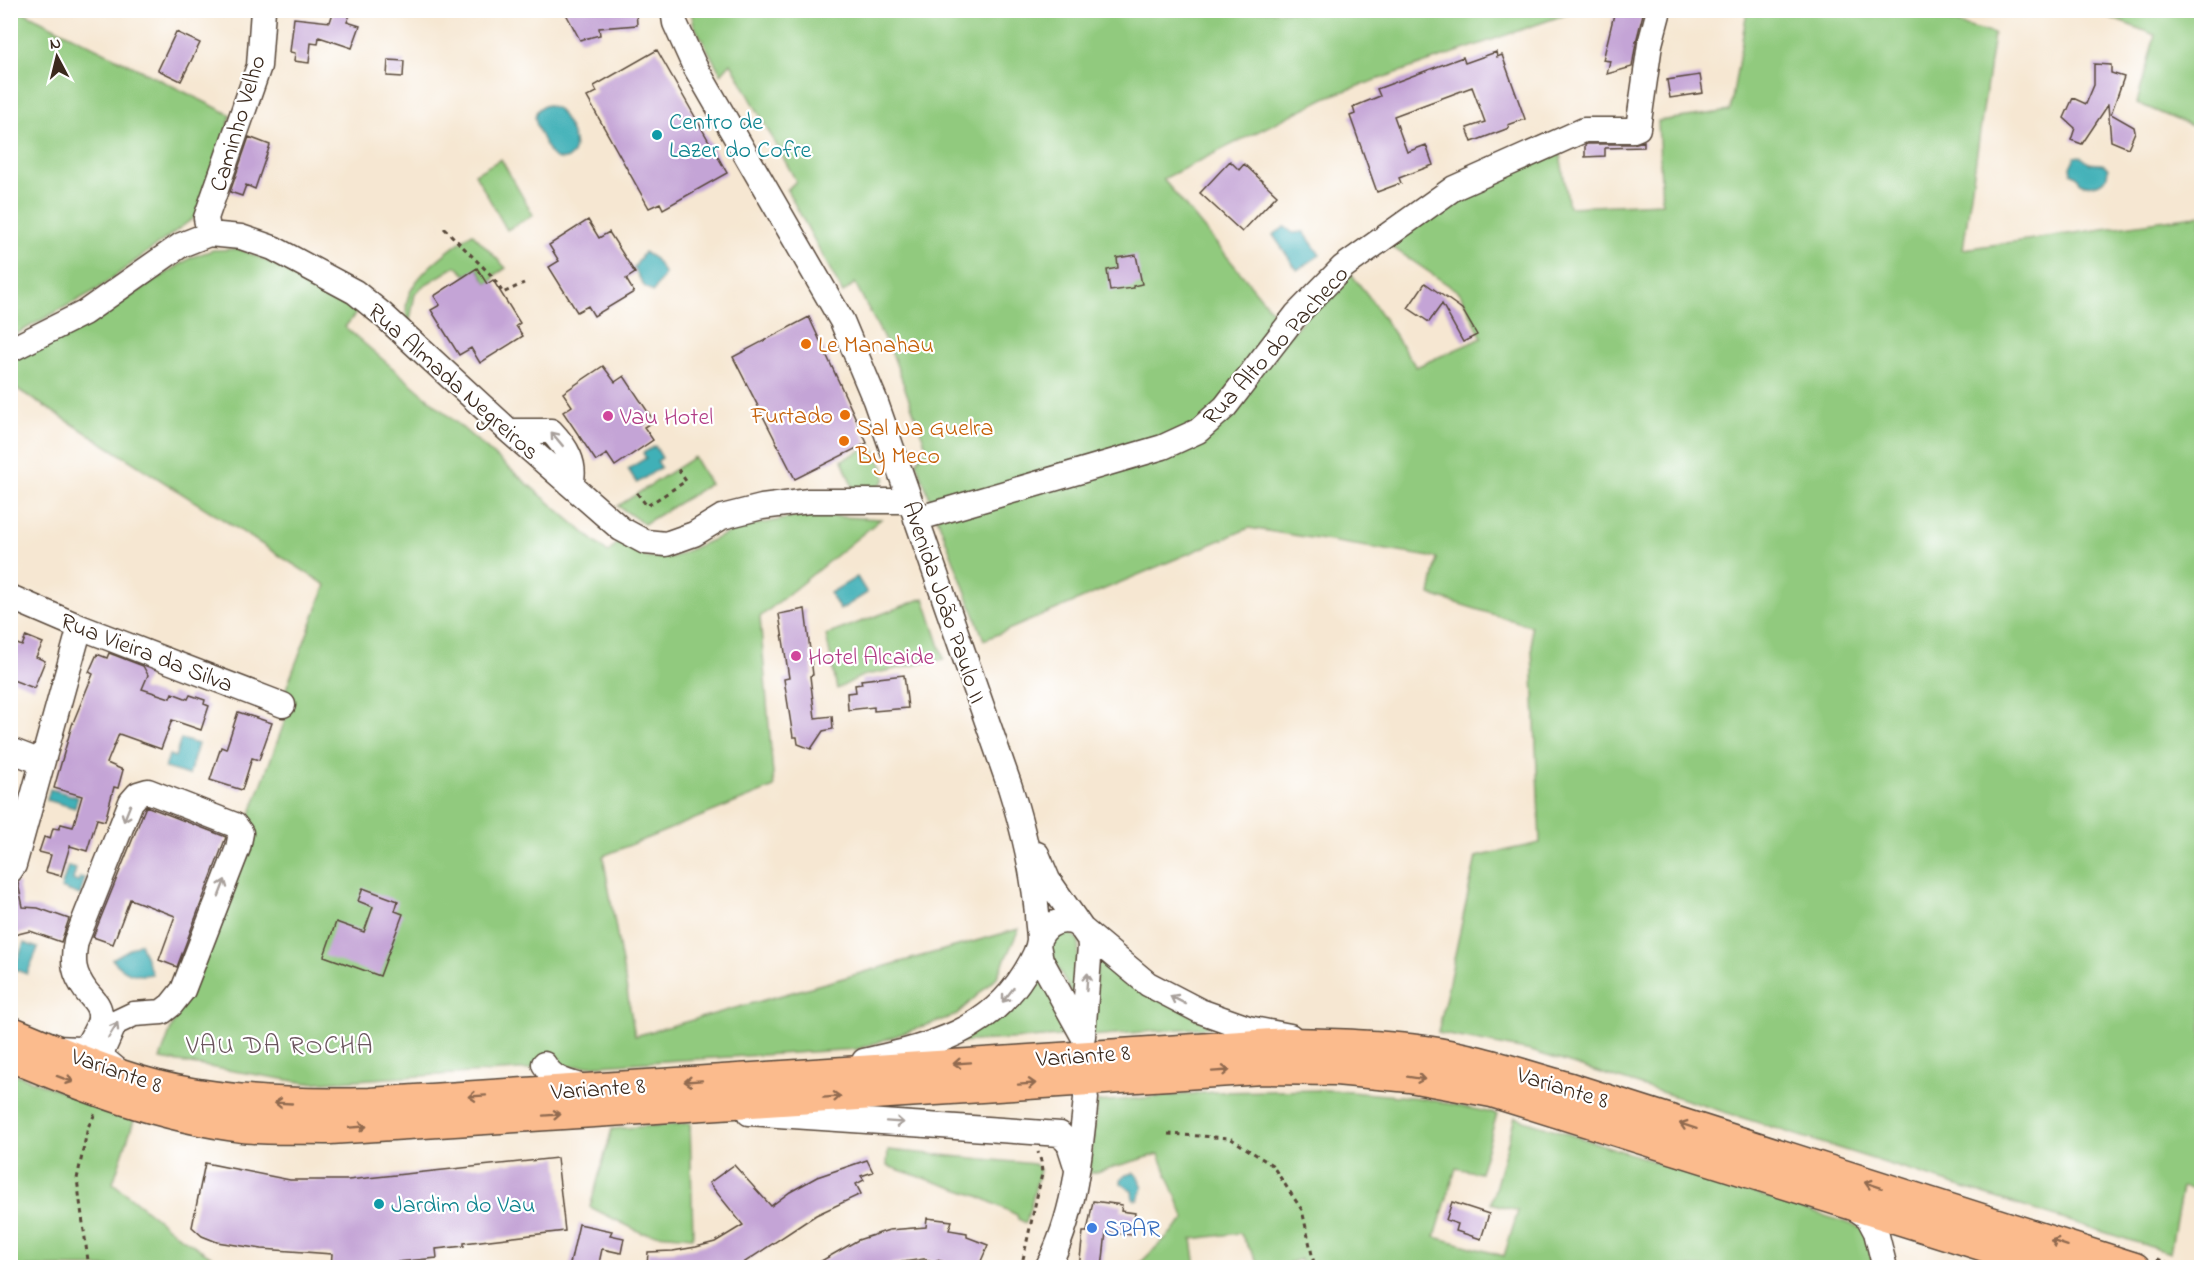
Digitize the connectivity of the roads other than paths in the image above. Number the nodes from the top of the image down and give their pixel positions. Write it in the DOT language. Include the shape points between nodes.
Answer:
graph roads {
  1 [pos="263,10"];
  2 [pos="673,10"];
  3 [pos="1659,10"];
  4 [pos="209,234"];
  5 [pos="10,350"];
  6 [pos="913,510"];
  7 [pos="10,597"];
  8 [pos="80,627"];
  9 [pos="284,705"];
  10 [pos="10,750"];
  11 [pos="41,762"];
  12 [pos="1018,811"];
  13 [pos="10,872"];
  14 [pos="1083,929"];
  15 [pos="1038,942"];
  16 [pos="10,1031"];
  17 [pos="1356,1045"];
  18 [pos="52,1048"];
  19 [pos="10,1056"];
  20 [pos="751,1077"];
  21 [pos="116,1085"];
  22 [pos="669,1108"];
  23 [pos="1044,1132"];
  24 [pos="1077,1169"];
  25 [pos="1845,1202"];
  26 [pos="1913,1223"];
  27 [pos="1047,1268"];
  28 [pos="1885,1268"];
  29 [pos="1890,1268"];
  30 [pos="2055,1268"];
  31 [pos="2135,1268"];
  1 -- 4 [label="street, Caminho Velho" via="259,66 207,218"];
  2 -- 6 [label="street, Avenida João Paulo II" via="694,65 842,321 875,400"];
  3 -- 6 [label="street, Rua Alto do Pacheco" via="1638,128 1584,130 1454,188 1410,218 1343,267 1296,315 1225,407 1198,431 1163,447"];
  4 -- 5 [label="street, Rua Almada Negreiros" via="181,245 84,313"];
  4 -- 6 [label="street, Rua Almada Negreiros" via="241,237 273,248 355,292 621,529 645,542 666,544 722,518 762,507 809,501"];
  6 -- 12 [label="street, Avenida João Paulo II"];
  7 -- 8 [label="street, Rua Vieira da Silva"];
  8 -- 9 [label="street, Rua Vieira da Silva"];
  8 -- 11 [label="street"];
  10 -- 11 [label="street"];
  11 -- 13 [label="street"];
  12 -- 14 [label="street" via="1048,880"];
  12 -- 15 [label="street" via="1034,881"];
  14 -- 15 [label="street" via="1058,921 1048,926"];
  15 -- 14 [label="street, one-way" via="1041,960 1083,1035 1090,946"];
  17 -- 14 [label="street, one-way" via="1248,1028 1200,1011 1148,984"];
  15 -- 20 [label="street, one-way" via="1030,963 1003,1003 959,1033 926,1046 855,1063"];
  16 -- 18 [label="main road, Variante 8"];
  17 -- 20 [label="main road, Variante 8, one-way" via="1288,1042"];
  31 -- 17 [label="main road, Variante 8, one-way" via="1495,1066 1428,1052"];
  18 -- 21 [label="main road, Variante 8"];
  21 -- 18 [label="street, one-way" via="102,1052 115,1023 134,1014 162,1012 183,990 238,848 241,833 235,825 148,791 131,802 76,941 72,961 87,992 98,1003 101,1017 87,1046"];
  19 -- 21 [label="main road, Variante 8, one-way"];
  20 -- 21 [label="main road, Variante 8, one-way" via="308,1105"];
  21 -- 22 [label="main road, Variante 8, one-way" via="164,1113 245,1127 330,1129"];
  22 -- 23 [label="street, one-way"];
  22 -- 25 [label="main road, Variante 8, one-way" via="1262,1069 1336,1070 1410,1077 1492,1092"];
  23 -- 24 [label="street" via="1060,1134 1069,1144"];
  23 -- 24 [label="street" via="1061,1130 1073,1123 1086,1098"];
  24 -- 27 [label="street" via="1071,1205"];
  25 -- 26 [label="main road, Variante 8"];
  25 -- 28 [label="street" via="1868,1217"];
  26 -- 29 [label="street" via="1895,1236 1889,1249"];
  26 -- 30 [label="main road, Variante 8"];
}
